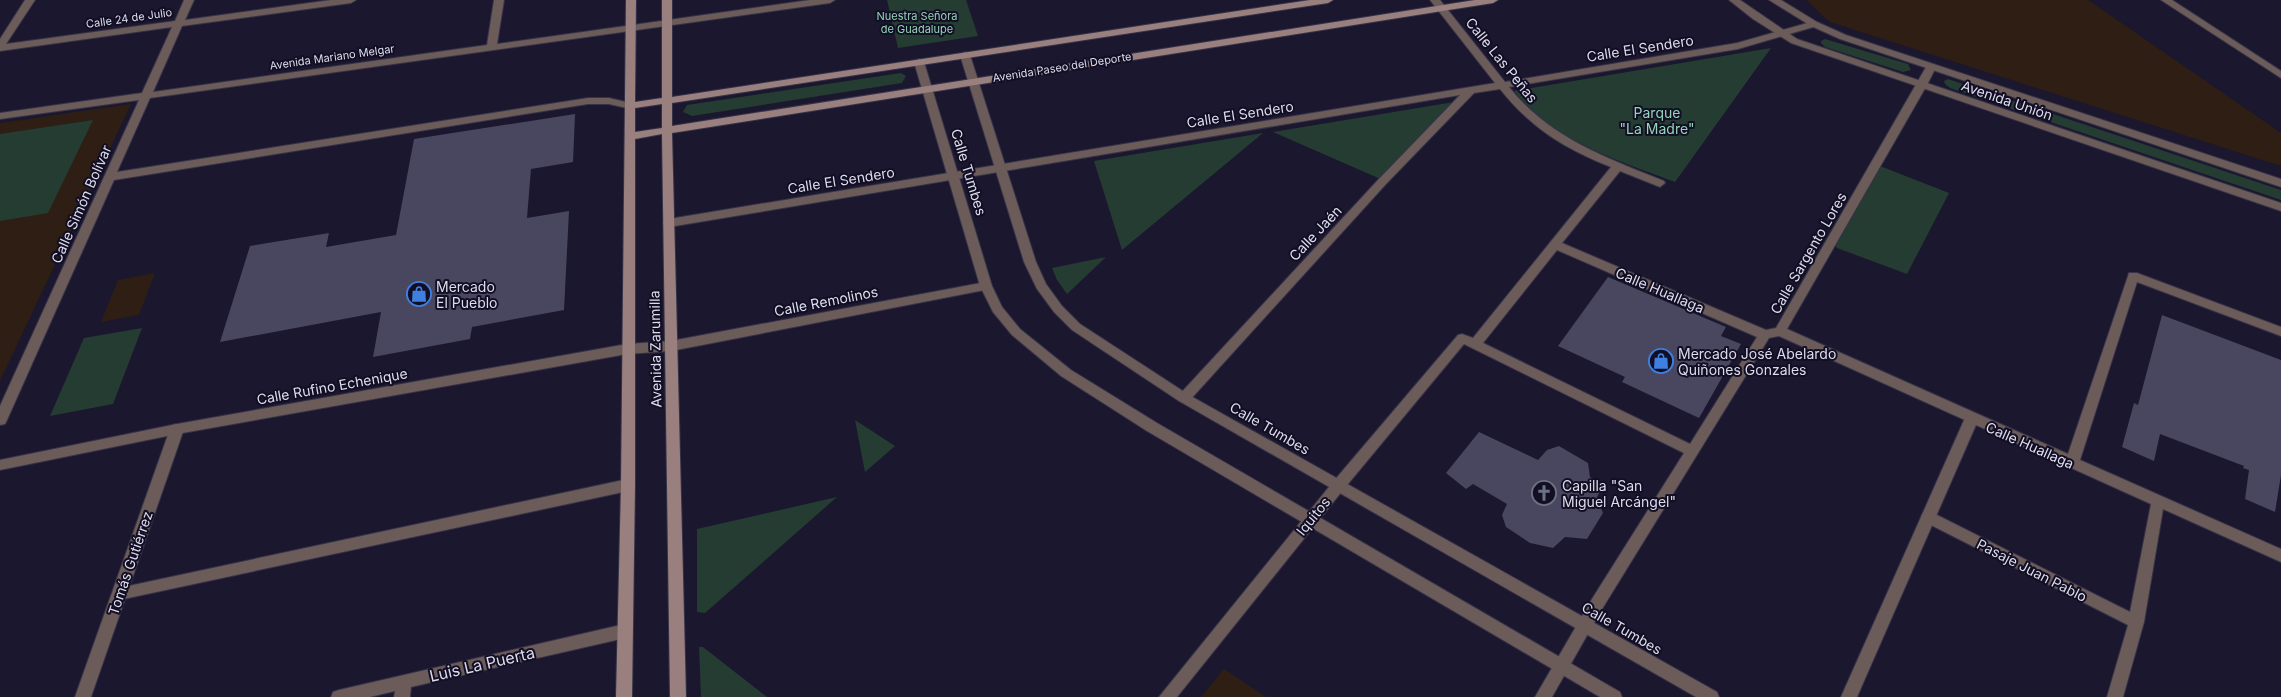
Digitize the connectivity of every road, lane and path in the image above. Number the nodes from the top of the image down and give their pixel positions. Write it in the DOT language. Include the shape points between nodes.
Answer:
graph roads {
  1 [pos="30,0"];
  2 [pos="189,0"];
  3 [pos="351,0"];
  4 [pos="499,0"];
  5 [pos="631,0"];
  6 [pos="667,0"];
  7 [pos="830,0"];
  8 [pos="1328,0"];
  9 [pos="1493,0"];
  10 [pos="1734,0"];
  11 [pos="1774,0"];
  12 [pos="2166,0"];
  13 [pos="1439,4"];
  14 [pos="667,23"];
  15 [pos="178,24"];
  16 [pos="1814,24"];
  17 [pos="630,28"];
  18 [pos="1783,35"];
  19 [pos="0,47"];
  20 [pos="491,48"];
  21 [pos="965,55"];
  22 [pos="919,62"];
  23 [pos="1931,67"];
  24 [pos="2280,74"];
  25 [pos="973,81"];
  26 [pos="1503,85"];
  27 [pos="1922,86"];
  28 [pos="927,89"];
  29 [pos="1470,90"];
  30 [pos="146,96"];
  31 [pos="668,100"];
  32 [pos="631,106"];
  33 [pos="0,116"];
  34 [pos="667,130"];
  35 [pos="631,136"];
  36 [pos="1618,166"];
  37 [pos="1001,168"];
  38 [pos="953,176"];
  39 [pos="109,177"];
  40 [pos="1660,183"];
  41 [pos="2281,183"];
  42 [pos="2281,207"];
  43 [pos="669,222"];
  44 [pos="1555,245"];
  45 [pos="986,286"];
  46 [pos="1780,331"];
  47 [pos="2281,332"];
  48 [pos="1765,335"];
  49 [pos="1468,341"];
  50 [pos="671,346"];
  51 [pos="627,349"];
  52 [pos="1184,398"];
  53 [pos="1972,418"];
  54 [pos="0,420"];
  55 [pos="178,429"];
  56 [pos="1692,451"];
  57 [pos="2072,463"];
  58 [pos="0,465"];
  59 [pos="628,485"];
  60 [pos="1338,486"];
  61 [pos="2158,501"];
  62 [pos="1928,517"];
  63 [pos="1311,519"];
  64 [pos="2281,556"];
  65 [pos="120,594"];
  66 [pos="2136,622"];
  67 [pos="1584,626"];
  68 [pos="625,631"];
  69 [pos="1561,666"];
  70 [pos="403,689"];
  71 [pos="83,697"];
  72 [pos="339,697"];
  73 [pos="624,697"];
  74 [pos="678,697"];
  75 [pos="1167,697"];
  76 [pos="1542,697"];
  77 [pos="1614,697"];
  78 [pos="1710,697"];
  79 [pos="1849,697"];
  80 [pos="2115,697"];
  1 -- 19 [label="street"];
  2 -- 15 [label="street, Calle Simón Bolívar"];
  3 -- 15 [label="street, Calle 24 de Julio"];
  4 -- 20 [label="street"];
  5 -- 17 [label="main road, Avenida Zarumilla"];
  6 -- 14 [label="main road, Avenida Zarumilla"];
  7 -- 14 [label="street, Avenida Mariano Melgar"];
  8 -- 21 [label="main road, Avenida Paseo del Deporte"];
  9 -- 13 [label="main road, Avenida Paseo del Deporte"];
  10 -- 18 [label="street, Avenida Unión"];
  11 -- 16 [label="street, Avenida Unión"];
  12 -- 24 [label="street"];
  13 -- 25 [label="main road, Avenida Paseo del Deporte"];
  13 -- 26 [label="street, Calle Las Peñas"];
  14 -- 17 [label="street, Avenida Mariano Melgar"];
  14 -- 31 [label="main road, Avenida Zarumilla"];
  15 -- 19 [label="street, Calle 24 de Julio"];
  15 -- 30 [label="street, Calle Simón Bolívar"];
  16 -- 18 [label="street, Calle El Sendero"];
  16 -- 23 [label="street, Avenida Unión"];
  17 -- 20 [label="street, Avenida Mariano Melgar"];
  17 -- 32 [label="main road, Avenida Zarumilla"];
  18 -- 26 [label="street, Calle El Sendero" via="1738,46"];
  18 -- 27 [label="street, Avenida Unión"];
  20 -- 30 [label="street, Avenida Mariano Melgar"];
  21 -- 22 [label="main road, Avenida Paseo del Deporte"];
  21 -- 25 [label="street, Calle Tumbes"];
  22 -- 28 [label="street, Calle Tumbes"];
  22 -- 31 [label="main road, Avenida Paseo del Deporte"];
  23 -- 27 [label="street, Calle Sargento Lores"];
  23 -- 41 [label="street, Avenida Unión"];
  25 -- 28 [label="main road, Avenida Paseo del Deporte"];
  25 -- 37 [label="street, Calle Tumbes"];
  26 -- 29 [label="street, Calle El Sendero"];
  26 -- 36 [label="street, Calle Las Peñas" via="1518,104 1555,136"];
  27 -- 42 [label="street, Avenida Unión"];
  27 -- 46 [label="street, Calle Sargento Lores"];
  28 -- 34 [label="main road, Avenida Paseo del Deporte"];
  28 -- 38 [label="street, Calle Tumbes"];
  29 -- 37 [label="street, Calle El Sendero"];
  29 -- 52 [label="street, Calle Jaén"];
  30 -- 33 [label="street, Avenida Mariano Melgar"];
  30 -- 39 [label="street, Calle Simón Bolívar"];
  31 -- 32 [label="main road, Avenida Paseo del Deporte"];
  31 -- 34 [label="main road, Avenida Zarumilla"];
  32 -- 35 [label="main road, Avenida Zarumilla"];
  32 -- 39 [label="street" via="588,101"];
  34 -- 35 [label="main road, Avenida Paseo del Deporte"];
  34 -- 43 [label="main road, Avenida Zarumilla"];
  35 -- 51 [label="main road, Avenida Zarumilla"];
  36 -- 40 [label="street, Calle Las Peñas"];
  36 -- 44 [label="street, Iquitos"];
  37 -- 38 [label="street, Calle El Sendero"];
  37 -- 52 [label="street, Calle Tumbes" via="1030,262 1041,286 1058,309 1100,344"];
  38 -- 43 [label="street, Calle El Sendero"];
  38 -- 45 [label="street, Calle Tumbes"];
  39 -- 54 [label="street, Calle Simón Bolívar"];
  43 -- 50 [label="main road, Avenida Zarumilla"];
  44 -- 48 [label="street, Calle Huallaga"];
  44 -- 49 [label="street, Iquitos"];
  45 -- 50 [label="street, Calle Remolinos"];
  45 -- 63 [label="street, Calle Tumbes" via="996,308 1016,332 1066,372 1152,427"];
  46 -- 48 [label="street, Calle Sargento Lores"];
  46 -- 53 [label="street, Calle Huallaga"];
  47 -- 57 [label="street" via="2133,276"];
  48 -- 56 [label="street"];
  49 -- 56 [label="street"];
  49 -- 60 [label="street, Iquitos"];
  50 -- 51 [label="street, Calle Rufino Echenique"];
  50 -- 74 [label="main road, Avenida Zarumilla"];
  51 -- 55 [label="street, Calle Rufino Echenique"];
  51 -- 59 [label="main road, Avenida Zarumilla"];
  52 -- 60 [label="street, Calle Tumbes"];
  53 -- 57 [label="street, Calle Huallaga"];
  53 -- 62 [label="street"];
  55 -- 58 [label="street, Calle Rufino Echenique"];
  55 -- 65 [label="street, Tomás Gutiérrez"];
  56 -- 67 [label="street"];
  57 -- 61 [label="street, Calle Huallaga"];
  59 -- 65 [label="street"];
  59 -- 68 [label="main road, Avenida Zarumilla"];
  60 -- 63 [label="street, Iquitos"];
  60 -- 67 [label="street, Calle Tumbes"];
  61 -- 64 [label="street, Calle Huallaga"];
  61 -- 66 [label="street"];
  62 -- 66 [label="street, Pasaje Juan Pablo"];
  62 -- 79 [label="street"];
  63 -- 69 [label="street, Calle Tumbes"];
  63 -- 75 [label="street, Iquitos"];
  65 -- 71 [label="street, Tomás Gutiérrez"];
  66 -- 80 [label="street"];
  67 -- 69 [label="street"];
  67 -- 78 [label="street, Calle Tumbes"];
  68 -- 70 [label="street, Luis La Puerta"];
  68 -- 73 [label="main road, Avenida Zarumilla"];
  69 -- 76 [label="street"];
  69 -- 77 [label="street, Calle Tumbes"];
  70 -- 72 [label="street, Luis La Puerta"];
}
